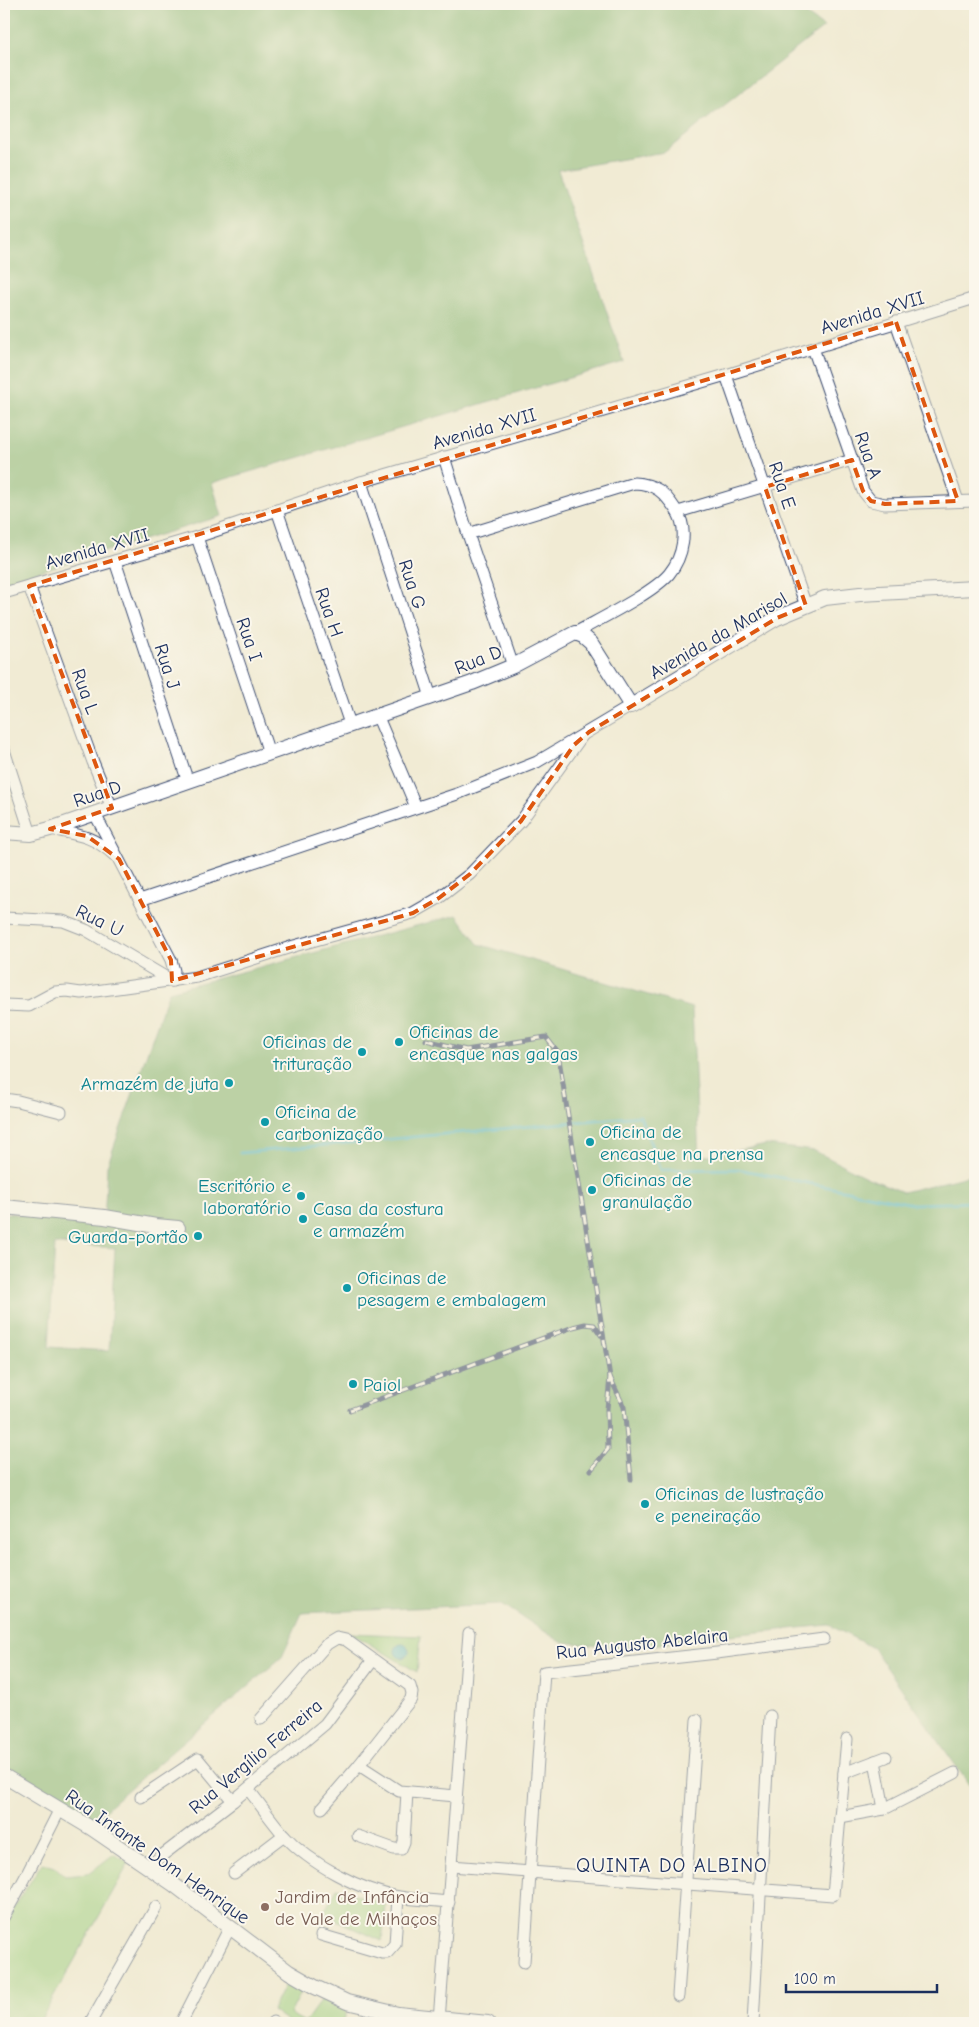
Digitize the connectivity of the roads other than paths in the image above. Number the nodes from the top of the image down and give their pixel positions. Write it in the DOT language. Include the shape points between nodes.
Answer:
graph roads {
  1 [pos="975,298"];
  2 [pos="896,322"];
  3 [pos="814,348"];
  4 [pos="726,375"];
  5 [pos="444,457"];
  6 [pos="852,460"];
  7 [pos="362,482"];
  8 [pos="765,486"];
  9 [pos="958,501"];
  10 [pos="975,501"];
  11 [pos="277,510"];
  12 [pos="678,512"];
  13 [pos="468,534"];
  14 [pos="197,537"];
  15 [pos="115,561"];
  16 [pos="29,586"];
  17 [pos="975,588"];
  18 [pos="4,593"];
  19 [pos="806,606"];
  20 [pos="575,633"];
  21 [pos="513,666"];
  22 [pos="431,697"];
  23 [pos="631,706"];
  24 [pos="377,715"];
  25 [pos="350,724"];
  26 [pos="582,736"];
  27 [pos="4,750"];
  28 [pos="269,753"];
  29 [pos="188,782"];
  30 [pos="416,807"];
  31 [pos="112,808"];
  32 [pos="95,814"];
  33 [pos="50,829"];
  34 [pos="4,832"];
  35 [pos="31,834"];
  36 [pos="119,859"];
  37 [pos="140,900"];
  38 [pos="4,918"];
  39 [pos="172,981"];
  40 [pos="4,1005"];
  41 [pos="4,1100"];
  42 [pos="61,1112"];
  43 [pos="4,1207"];
  44 [pos="178,1228"];
  45 [pos="469,1633"];
  46 [pos="824,1639"];
  47 [pos="373,1660"];
  48 [pos="770,1716"];
  49 [pos="261,1719"];
  50 [pos="697,1720"];
  51 [pos="847,1739"];
  52 [pos="358,1765"];
  53 [pos="844,1773"];
  54 [pos="955,1774"];
  55 [pos="4,1776"];
  56 [pos="248,1789"];
  57 [pos="407,1792"];
  58 [pos="456,1796"];
  59 [pos="141,1797"];
  60 [pos="233,1802"];
  61 [pos="322,1808"];
  62 [pos="60,1809"];
  63 [pos="884,1809"];
  64 [pos="840,1817"];
  65 [pos="284,1835"];
  66 [pos="358,1836"];
  67 [pos="451,1866"];
  68 [pos="147,1867"];
  69 [pos="531,1871"];
  70 [pos="234,1872"];
  71 [pos="684,1883"];
  72 [pos="761,1889"];
  73 [pos="398,1897"];
  74 [pos="449,1902"];
  75 [pos="156,1907"];
  76 [pos="4,1916"];
  77 [pos="230,1927"];
  78 [pos="321,1935"];
  79 [pos="524,1962"];
  80 [pos="678,1996"];
  81 [pos="439,2020"];
  82 [pos="455,2022"];
  83 [pos="90,2023"];
  84 [pos="181,2023"];
  85 [pos="488,2023"];
  86 [pos="753,2023"];
  1 -- 2 [label="street, Avenida XVII"];
  2 -- 3 [label="street, Avenida XVII"];
  2 -- 9 [label="street"];
  3 -- 4 [label="street, Avenida XVII"];
  3 -- 6 [label="street, Rua A"];
  4 -- 5 [label="street, Avenida XVII"];
  4 -- 8 [label="street, Rua E"];
  5 -- 7 [label="street, Avenida XVII"];
  5 -- 13 [label="street"];
  6 -- 8 [label="street"];
  6 -- 9 [label="street, Rua A" via="863,491 871,501 885,504"];
  7 -- 11 [label="street, Avenida XVII"];
  7 -- 22 [label="street, Rua G"];
  8 -- 12 [label="street"];
  8 -- 19 [label="street, Rua E"];
  9 -- 10 [label="street, Rua A"];
  11 -- 14 [label="street, Avenida XVII"];
  11 -- 25 [label="street, Rua H"];
  12 -- 13 [label="street, Rua D" via="664,492 648,484 634,483"];
  12 -- 20 [label="street, Rua D" via="684,533 680,553 669,574 648,591"];
  13 -- 21 [label="street"];
  14 -- 15 [label="street, Avenida XVII"];
  14 -- 28 [label="street, Rua I"];
  15 -- 16 [label="street, Avenida XVII"];
  15 -- 29 [label="street, Rua J"];
  16 -- 18 [label="street, Avenida XVII"];
  16 -- 31 [label="street, Rua L"];
  17 -- 19 [label="street, Avenida da Marisol" via="860,594 825,598"];
  19 -- 23 [label="street, Avenida da Marisol" via="777,618"];
  20 -- 21 [label="street, Rua D"];
  20 -- 23 [label="street" via="592,642"];
  21 -- 22 [label="street, Rua D"];
  22 -- 24 [label="street, Rua D"];
  23 -- 26 [label="street"];
  24 -- 25 [label="street, Rua D"];
  24 -- 30 [label="street"];
  25 -- 28 [label="street, Rua D"];
  26 -- 30 [label="street" via="537,762"];
  26 -- 39 [label="street" via="521,821 470,874 439,898 413,913 197,977"];
  27 -- 35 [label="street"];
  28 -- 29 [label="street, Rua D"];
  29 -- 31 [label="street, Rua D"];
  30 -- 37 [label="street"];
  31 -- 32 [label="street, Rua D"];
  32 -- 33 [label="street, Rua D"];
  32 -- 36 [label="street"];
  33 -- 35 [label="street, Rua D"];
  33 -- 36 [label="street" via="87,836"];
  34 -- 35 [label="street, Rua D"];
  36 -- 37 [label="street"];
  37 -- 39 [label="street" via="171,960"];
  38 -- 39 [label="street, Rua U" via="63,922 86,930"];
  39 -- 40 [label="street" via="81,993 66,990 55,992 29,1006"];
  41 -- 42 [label="street"];
  43 -- 44 [label="street"];
  45 -- 58 [label="street"];
  46 -- 69 [label="street, Rua Augusto Abelaira" via="544,1672"];
  47 -- 49 [label="street" via="346,1640 334,1639"];
  47 -- 52 [label="street" via="408,1685 412,1695"];
  47 -- 56 [label="street, Rua Vergílio Ferreira" via="328,1721"];
  48 -- 72 [label="street"];
  50 -- 71 [label="street"];
  51 -- 53 [label="street"];
  52 -- 57 [label="street" via="399,1792"];
  52 -- 61 [label="street"];
  53 -- 63 [label="street" via="880,1759"];
  53 -- 64 [label="street"];
  54 -- 63 [label="street"];
  55 -- 62 [label="street, Rua Infante Dom Henrique"];
  56 -- 60 [label="street, Rua Vergílio Ferreira"];
  56 -- 65 [label="street"];
  57 -- 58 [label="street"];
  57 -- 66 [label="street" via="401,1849"];
  58 -- 67 [label="street"];
  59 -- 60 [label="street" via="198,1760"];
  60 -- 68 [label="street, Rua Vergílio Ferreira"];
  62 -- 68 [label="street, Rua Infante Dom Henrique"];
  62 -- 76 [label="street"];
  63 -- 64 [label="street"];
  64 -- 72 [label="street" via="832,1895"];
  65 -- 70 [label="street"];
  65 -- 73 [label="street" via="341,1876"];
  67 -- 69 [label="street"];
  67 -- 74 [label="street"];
  68 -- 77 [label="street, Rua Infante Dom Henrique"];
  69 -- 71 [label="street"];
  69 -- 79 [label="street"];
  71 -- 72 [label="street"];
  71 -- 80 [label="street"];
  72 -- 86 [label="street"];
  73 -- 74 [label="street"];
  73 -- 78 [label="street" via="395,1944 387,1953"];
  74 -- 81 [label="street"];
  75 -- 83 [label="street"];
  77 -- 81 [label="street, Rua Infante Dom Henrique" via="289,1972 347,2002"];
  77 -- 84 [label="street"];
  81 -- 82 [label="street, Rua Infante Dom Henrique"];
  82 -- 85 [label="street, Rua Infante Dom Henrique"];
}
